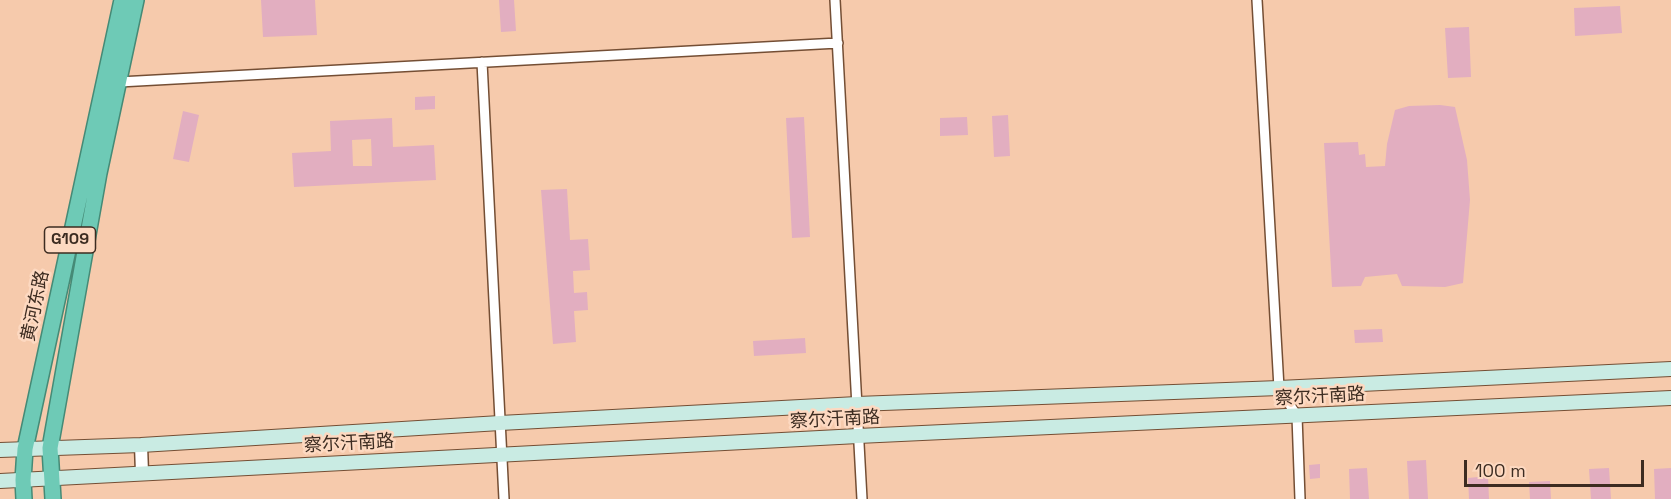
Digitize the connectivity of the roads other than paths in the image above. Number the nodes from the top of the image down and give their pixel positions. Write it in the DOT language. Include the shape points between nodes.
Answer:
graph roads {
  1 [pos="122,0"];
  2 [pos="136,0"];
  3 [pos="836,0"];
  4 [pos="1257,0"];
  5 [pos="838,43"];
  6 [pos="482,62"];
  7 [pos="119,82"];
  8 [pos="1671,369"];
  9 [pos="1280,388"];
  10 [pos="1671,398"];
  11 [pos="857,404"];
  12 [pos="1297,416"];
  13 [pos="500,423"];
  14 [pos="858,436"];
  15 [pos="141,445"];
  16 [pos="50,448"];
  17 [pos="26,449"];
  18 [pos="0,450"];
  19 [pos="501,454"];
  20 [pos="142,473"];
  21 [pos="52,479"];
  22 [pos="23,480"];
  23 [pos="0,482"];
  24 [pos="24,499"];
  25 [pos="53,499"];
  26 [pos="504,499"];
  27 [pos="862,499"];
  28 [pos="1300,499"];
  1 -- 17 [label="highway, 黄河东路 / G109"];
  2 -- 7 [label="highway, 黄河东路 / G109"];
  3 -- 5 [label="street"];
  4 -- 9 [label="street"];
  5 -- 6 [label="street"];
  5 -- 11 [label="street"];
  6 -- 7 [label="street"];
  6 -- 13 [label="street"];
  7 -- 16 [label="highway, 黄河东路 / G109"];
  8 -- 9 [label="main road, 察尔汗南路"];
  9 -- 11 [label="main road, 察尔汗南路"];
  9 -- 12 [label="street"];
  10 -- 12 [label="main road, 察尔汗南路"];
  11 -- 13 [label="main road, 察尔汗南路"];
  11 -- 14 [label="street"];
  12 -- 14 [label="main road, 察尔汗南路"];
  12 -- 28 [label="street"];
  13 -- 15 [label="main road, 察尔汗南路"];
  13 -- 19 [label="street"];
  14 -- 19 [label="main road, 察尔汗南路"];
  14 -- 27 [label="street"];
  15 -- 16 [label="main road, 察尔汗南路"];
  15 -- 20 [label="street"];
  16 -- 17 [label="main road, 察尔汗南路"];
  16 -- 21 [label="highway, 黄河东路 / G109"];
  17 -- 18 [label="main road, 察尔汗南路"];
  17 -- 22 [label="highway, 黄河东路 / G109"];
  19 -- 20 [label="main road, 察尔汗南路"];
  19 -- 26 [label="street"];
  20 -- 21 [label="main road, 察尔汗南路"];
  21 -- 22 [label="main road, 察尔汗南路"];
  21 -- 25 [label="highway, G109"];
  22 -- 23 [label="main road, 察尔汗南路"];
  22 -- 24 [label="highway, G109"];
}
